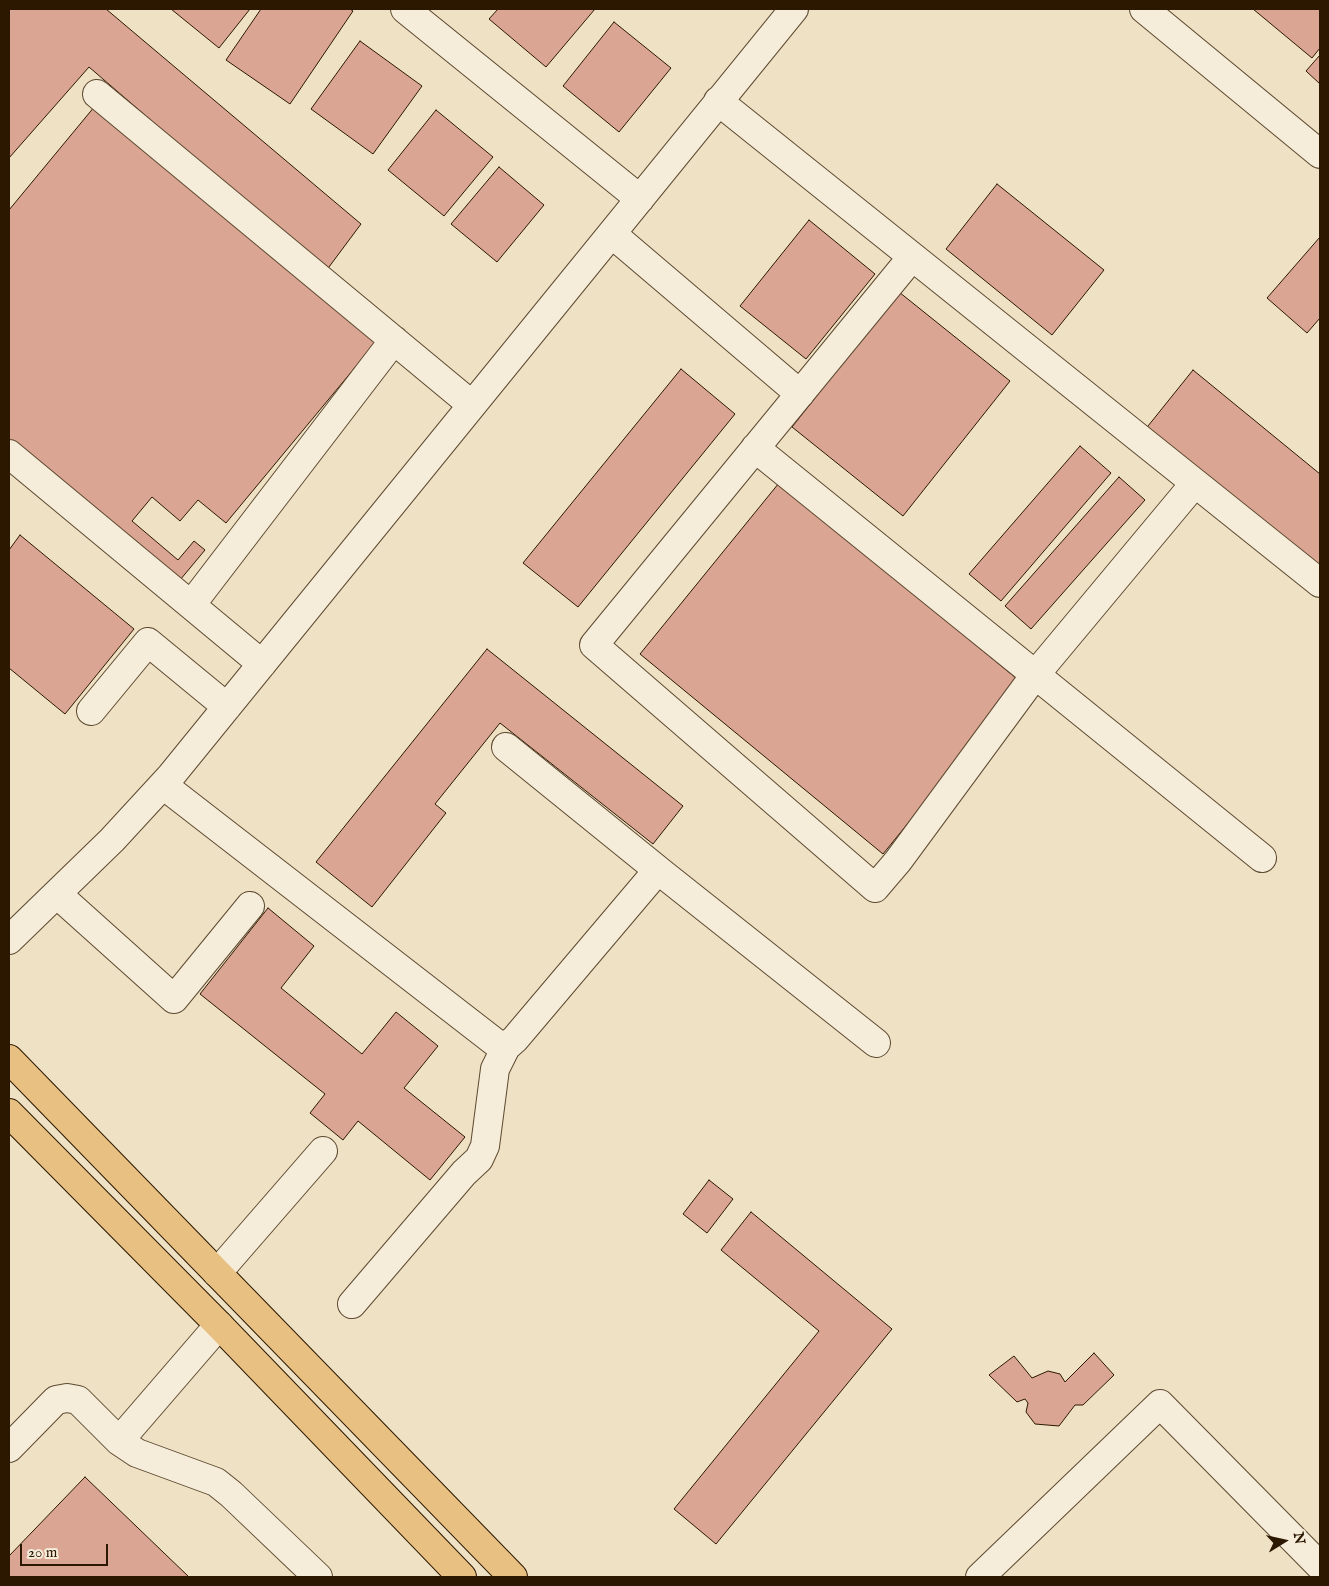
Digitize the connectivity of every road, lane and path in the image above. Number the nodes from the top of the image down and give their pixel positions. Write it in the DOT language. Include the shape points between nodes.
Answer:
graph roads {
  1 [pos="405,9"];
  2 [pos="1144,9"];
  3 [pos="782,13"];
  4 [pos="97,94"];
  5 [pos="718,102"];
  6 [pos="1320,154"];
  7 [pos="640,199"];
  8 [pos="612,234"];
  9 [pos="912,257"];
  10 [pos="394,340"];
  11 [pos="800,394"];
  12 [pos="472,405"];
  13 [pos="755,448"];
  14 [pos="9,454"];
  15 [pos="1195,483"];
  16 [pos="1320,583"];
  17 [pos="191,605"];
  18 [pos="262,664"];
  19 [pos="1035,675"];
  20 [pos="227,707"];
  21 [pos="91,711"];
  22 [pos="506,747"];
  23 [pos="163,785"];
  24 [pos="1262,858"];
  25 [pos="658,870"];
  26 [pos="57,894"];
  27 [pos="250,906"];
  28 [pos="9,940"];
  29 [pos="876,1044"];
  30 [pos="506,1047"];
  31 [pos="9,1059"];
  32 [pos="9,1113"];
  33 [pos="323,1151"];
  34 [pos="194,1249"];
  35 [pos="168,1272"];
  36 [pos="216,1273"];
  37 [pos="352,1304"];
  38 [pos="219,1325"];
  39 [pos="120,1441"];
  40 [pos="9,1448"];
  41 [pos="1320,1566"];
  42 [pos="318,1577"];
  43 [pos="462,1577"];
  44 [pos="513,1577"];
  45 [pos="980,1577"];
  1 -- 7 [label="street"];
  2 -- 6 [label="street"];
  3 -- 5 [label="street"];
  4 -- 10 [label="street"];
  5 -- 7 [label="street"];
  5 -- 9 [label="street"];
  7 -- 8 [label="street"];
  8 -- 11 [label="street"];
  8 -- 12 [label="street"];
  9 -- 11 [label="street"];
  9 -- 15 [label="street"];
  10 -- 12 [label="street"];
  10 -- 17 [label="street"];
  11 -- 13 [label="street"];
  12 -- 18 [label="street"];
  13 -- 19 [label="street"];
  13 -- 19 [label="street" via="594,645 875,888"];
  14 -- 17 [label="street"];
  15 -- 16 [label="street"];
  15 -- 19 [label="street"];
  17 -- 18 [label="street"];
  18 -- 20 [label="street"];
  19 -- 24 [label="street"];
  20 -- 21 [label="street" via="148,642"];
  20 -- 23 [label="street"];
  22 -- 25 [label="street"];
  23 -- 26 [label="street"];
  23 -- 30 [label="street" via="496,1043"];
  25 -- 29 [label="street"];
  25 -- 30 [label="street"];
  26 -- 27 [label="street" via="174,999"];
  26 -- 28 [label="street"];
  30 -- 37 [label="street" via="495,1069 485,1146 479,1159"];
  31 -- 34 [label="main road"];
  32 -- 35 [label="main road"];
  33 -- 36 [label="street"];
  34 -- 35 [label="main road"];
  34 -- 36 [label="main road"];
  35 -- 38 [label="main road"];
  36 -- 44 [label="main road"];
  38 -- 39 [label="street"];
  38 -- 43 [label="main road"];
  39 -- 40 [label="street" via="78,1400 67,1398 56,1400"];
  39 -- 42 [label="street" via="137,1452 216,1482"];
  41 -- 45 [label="street" via="1160,1404"];
}
